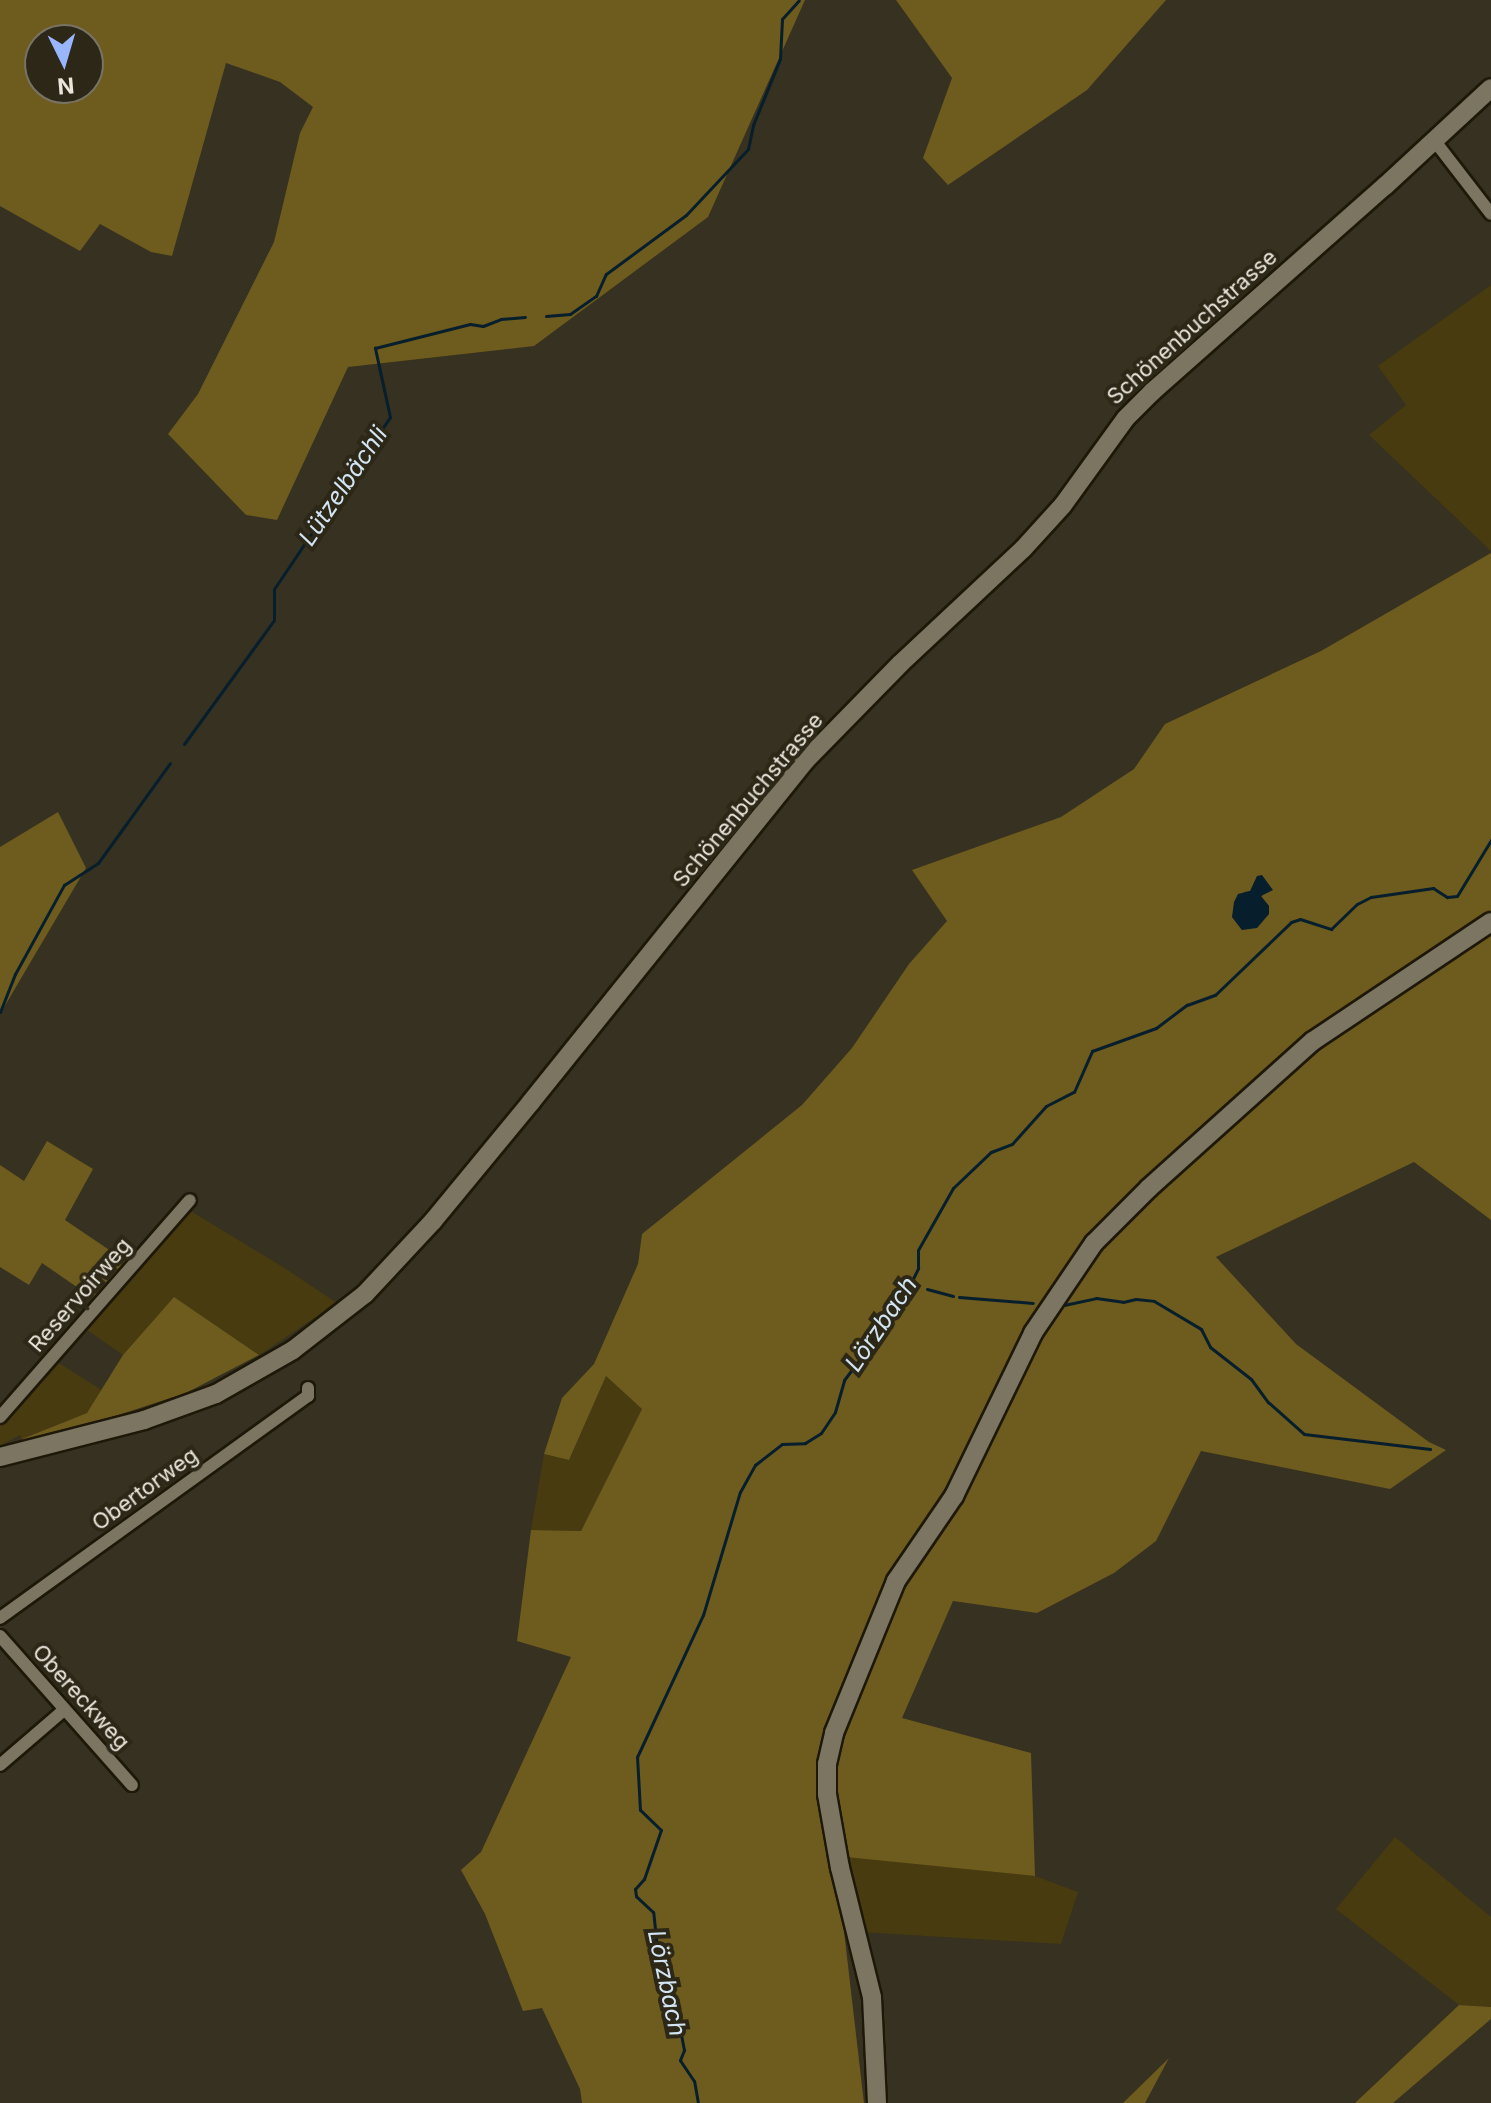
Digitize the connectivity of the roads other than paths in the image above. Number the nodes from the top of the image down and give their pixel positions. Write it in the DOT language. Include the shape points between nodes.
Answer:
graph roads {
  1 [pos="1491,88"];
  2 [pos="1434,140"];
  3 [pos="1491,214"];
  4 [pos="1491,922"];
  5 [pos="190,1200"];
  6 [pos="308,1388"];
  7 [pos="0,1417"];
  8 [pos="0,1457"];
  9 [pos="0,1618"];
  10 [pos="0,1636"];
  11 [pos="64,1710"];
  12 [pos="0,1765"];
  13 [pos="132,1785"];
  14 [pos="877,2103"];
  1 -- 2 [label="street, Schönenbuchstrasse"];
  2 -- 3 [label="street"];
  2 -- 8 [label="street, Schönenbuchstrasse" via="1153,391 1023,549 806,760 522,1114 365,1294 293,1350 216,1394 144,1420"];
  4 -- 14 [label="street" via="1313,1041 1094,1243 1033,1333 954,1496 896,1581 834,1733 827,1764 840,1868 872,1997"];
  5 -- 7 [label="street, Reservoirweg"];
  6 -- 9 [label="street, Obertorweg" via="308,1396"];
  10 -- 11 [label="street, Obereckweg"];
  11 -- 12 [label="street"];
  11 -- 13 [label="street, Obereckweg"];
}
